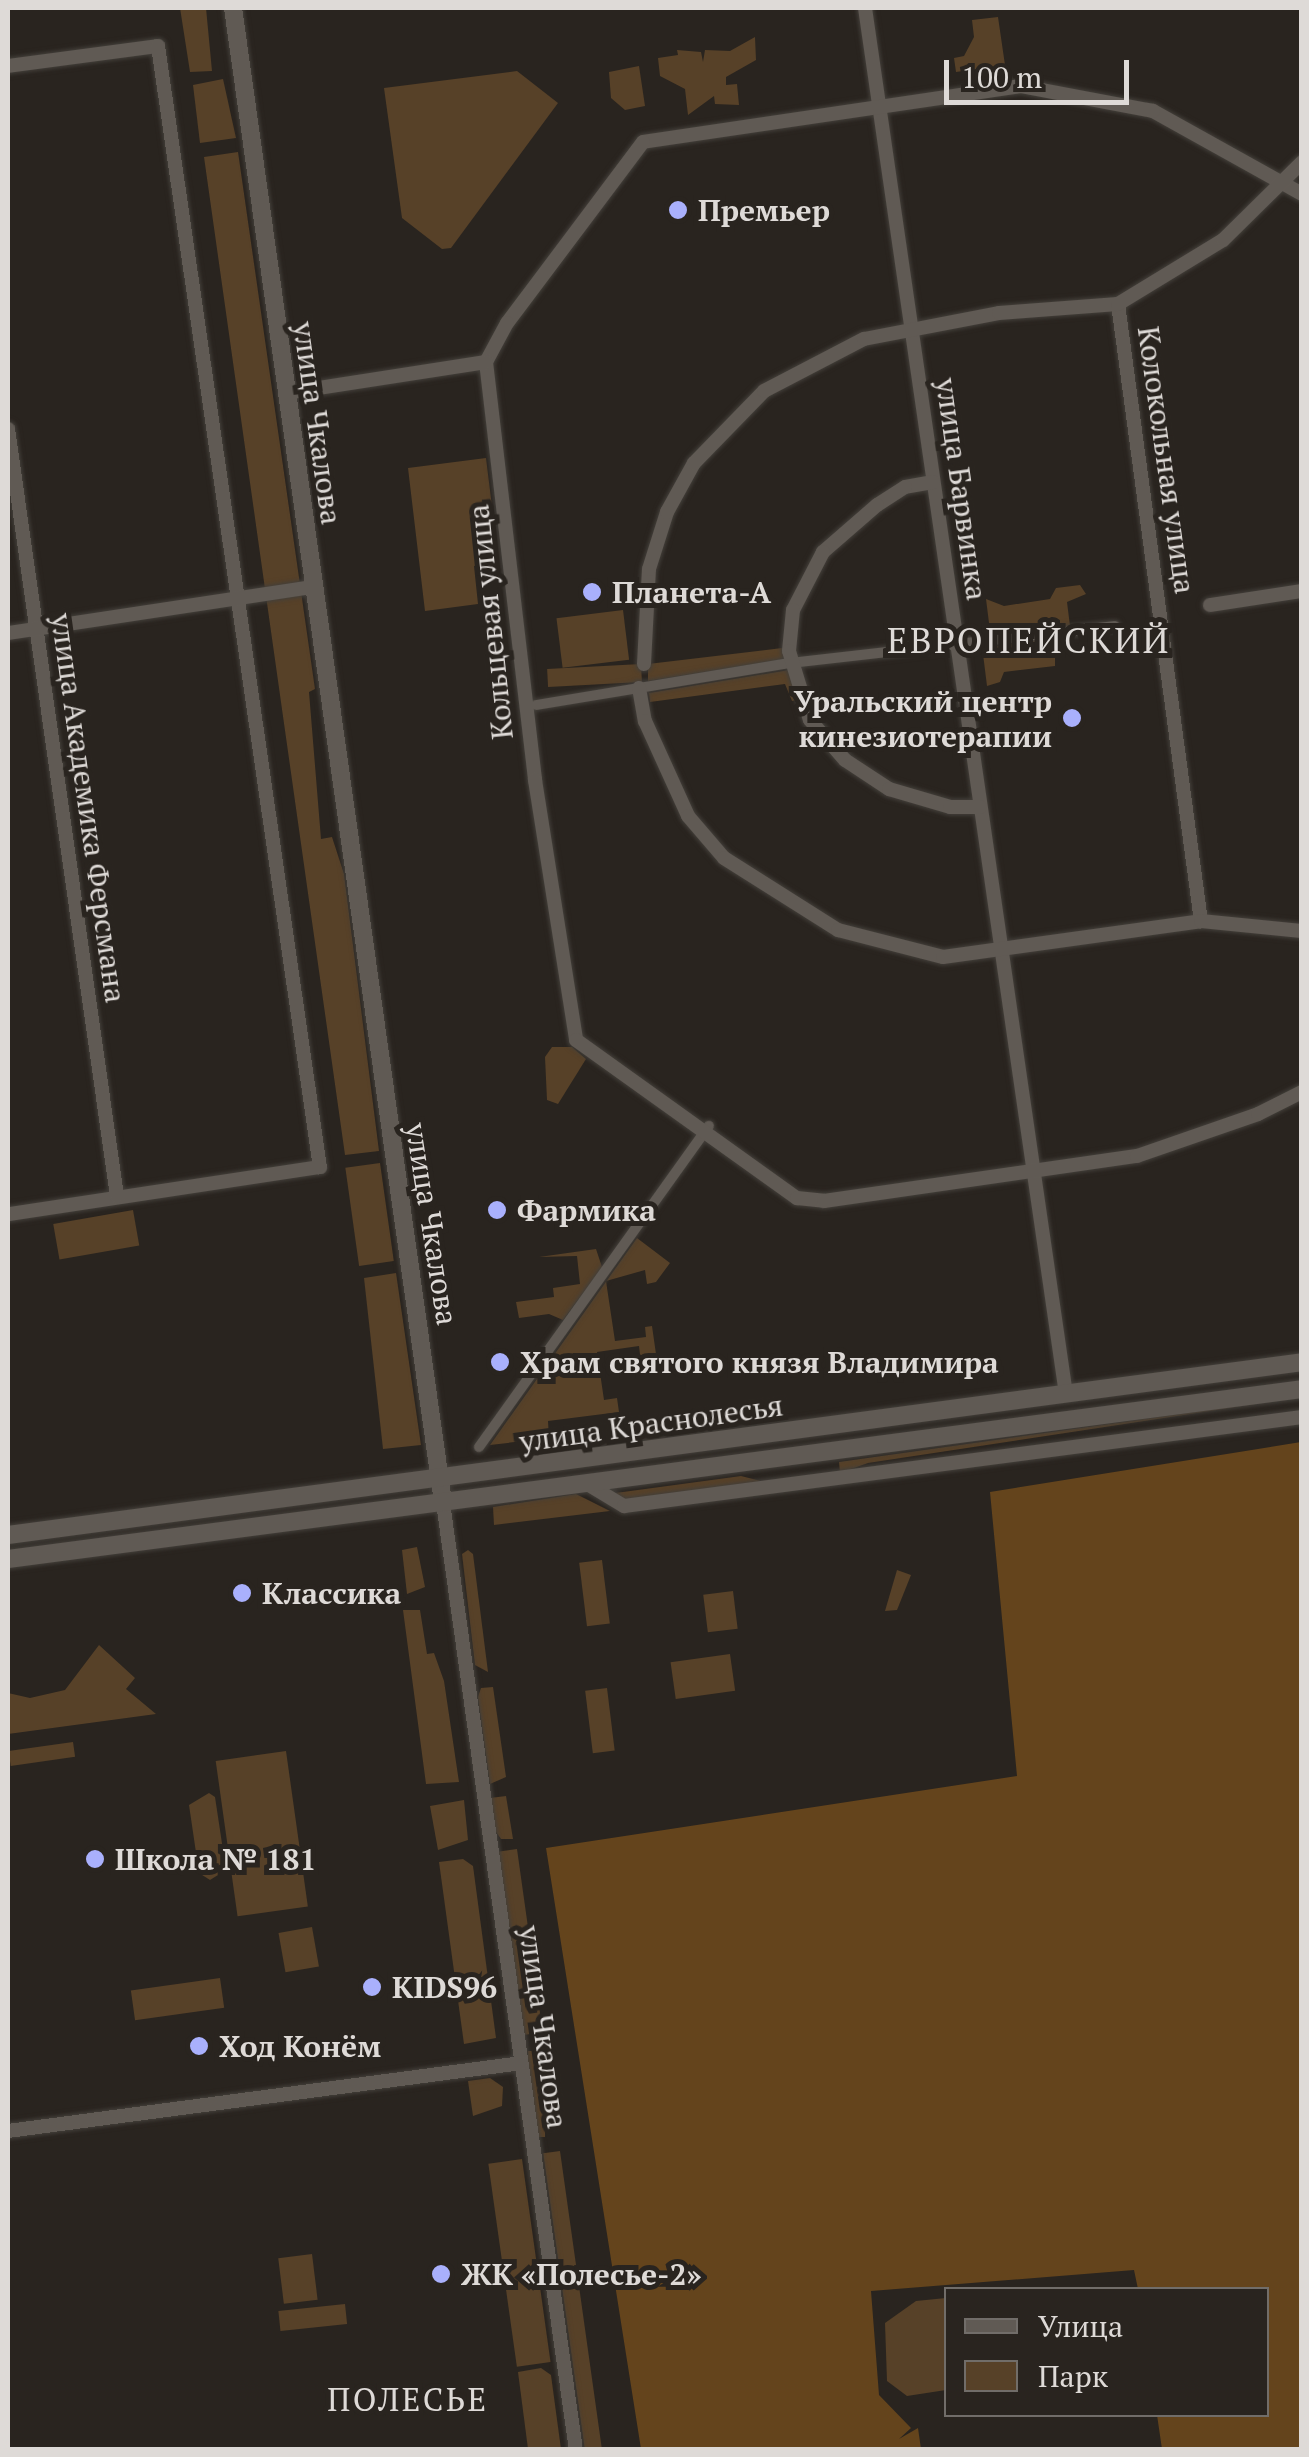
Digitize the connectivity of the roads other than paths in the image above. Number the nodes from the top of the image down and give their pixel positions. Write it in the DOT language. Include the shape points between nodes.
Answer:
graph roads {
  1 [pos="233,8"];
  2 [pos="865,8"];
  3 [pos="8,66"];
  4 [pos="877,108"];
  5 [pos="1302,162"];
  6 [pos="1284,183"];
  7 [pos="1302,194"];
  8 [pos="1118,304"];
  9 [pos="912,329"];
  10 [pos="486,362"];
  11 [pos="286,393"];
  12 [pos="8,429"];
  13 [pos="933,482"];
  14 [pos="313,587"];
  15 [pos="1302,592"];
  16 [pos="235,596"];
  17 [pos="1210,605"];
  18 [pos="1115,626"];
  19 [pos="35,628"];
  20 [pos="8,633"];
  21 [pos="956,645"];
  22 [pos="644,664"];
  23 [pos="791,664"];
  24 [pos="639,688"];
  25 [pos="536,705"];
  26 [pos="980,807"];
  27 [pos="1201,921"];
  28 [pos="1302,931"];
  29 [pos="1002,952"];
  30 [pos="1302,1092"];
  31 [pos="708,1129"];
  32 [pos="1033,1170"];
  33 [pos="117,1196"];
  34 [pos="8,1214"];
  35 [pos="1302,1362"];
  36 [pos="1302,1389"];
  37 [pos="1066,1394"];
  38 [pos="1302,1417"];
  39 [pos="478,1448"];
  40 [pos="440,1478"];
  41 [pos="584,1482"];
  42 [pos="444,1503"];
  43 [pos="8,1535"];
  44 [pos="8,1559"];
  45 [pos="522,2063"];
  46 [pos="8,2131"];
  47 [pos="576,2450"];
  1 -- 11 [label="street, улица Чкалова"];
  2 -- 4 [label="street, улица Барвинка"];
  3 -- 16 [label="street" via="158,46"];
  4 -- 6 [label="street" via="1021,86 1104,99 1152,110"];
  4 -- 9 [label="street, улица Барвинка"];
  4 -- 10 [label="street" via="643,142 507,322"];
  5 -- 6 [label="street, Колокольная улица"];
  6 -- 7 [label="street"];
  6 -- 8 [label="street, Колокольная улица" via="1223,240"];
  8 -- 9 [label="street, Колокольная улица" via="999,313"];
  8 -- 27 [label="street, Колокольная улица"];
  9 -- 13 [label="street, улица Барвинка"];
  9 -- 22 [label="street, Колокольная улица" via="814,360 764,392 694,463 667,512 649,569"];
  10 -- 11 [label="street"];
  10 -- 31 [label="street, Кольцевая улица" via="535,780 576,1040"];
  11 -- 14 [label="street, улица Чкалова"];
  12 -- 19 [label="street, улица Академика Ферсмана"];
  13 -- 21 [label="street, улица Барвинка"];
  13 -- 23 [label="street" via="905,487 877,504 822,552 793,610"];
  14 -- 16 [label="street"];
  14 -- 40 [label="street, улица Чкалова"];
  15 -- 17 [label="street"];
  16 -- 19 [label="street"];
  16 -- 33 [label="street" via="320,1166"];
  18 -- 21 [label="street"];
  19 -- 20 [label="street"];
  19 -- 33 [label="street, улица Академика Ферсмана"];
  21 -- 23 [label="street"];
  21 -- 26 [label="street, улица Барвинка"];
  23 -- 24 [label="street"];
  23 -- 26 [label="street" via="810,720 864,775 922,799"];
  24 -- 25 [label="street"];
  24 -- 29 [label="street" via="645,721 688,816 724,858 776,896 838,930 885,945 943,957"];
  26 -- 29 [label="street, улица Барвинка"];
  27 -- 28 [label="street"];
  27 -- 29 [label="street"];
  29 -- 32 [label="street, улица Барвинка"];
  30 -- 32 [label="street, Кольцевая улица" via="1137,1156"];
  31 -- 32 [label="street, Кольцевая улица" via="797,1198 824,1201"];
  31 -- 39 [label="street"];
  32 -- 37 [label="street, улица Барвинка"];
  33 -- 34 [label="street"];
  35 -- 37 [label="street, улица Краснолесья"];
  36 -- 41 [label="street, улица Краснолесья"];
  37 -- 40 [label="street, улица Краснолесья"];
  38 -- 41 [label="street, улица Краснолесья" via="624,1506"];
  40 -- 42 [label="street, улица Чкалова"];
  40 -- 43 [label="street, улица Краснолесья"];
  41 -- 42 [label="street, улица Краснолесья"];
  42 -- 44 [label="street, улица Краснолесья"];
  42 -- 45 [label="street, улица Чкалова"];
  45 -- 46 [label="street"];
  45 -- 47 [label="street, улица Чкалова"];
}
